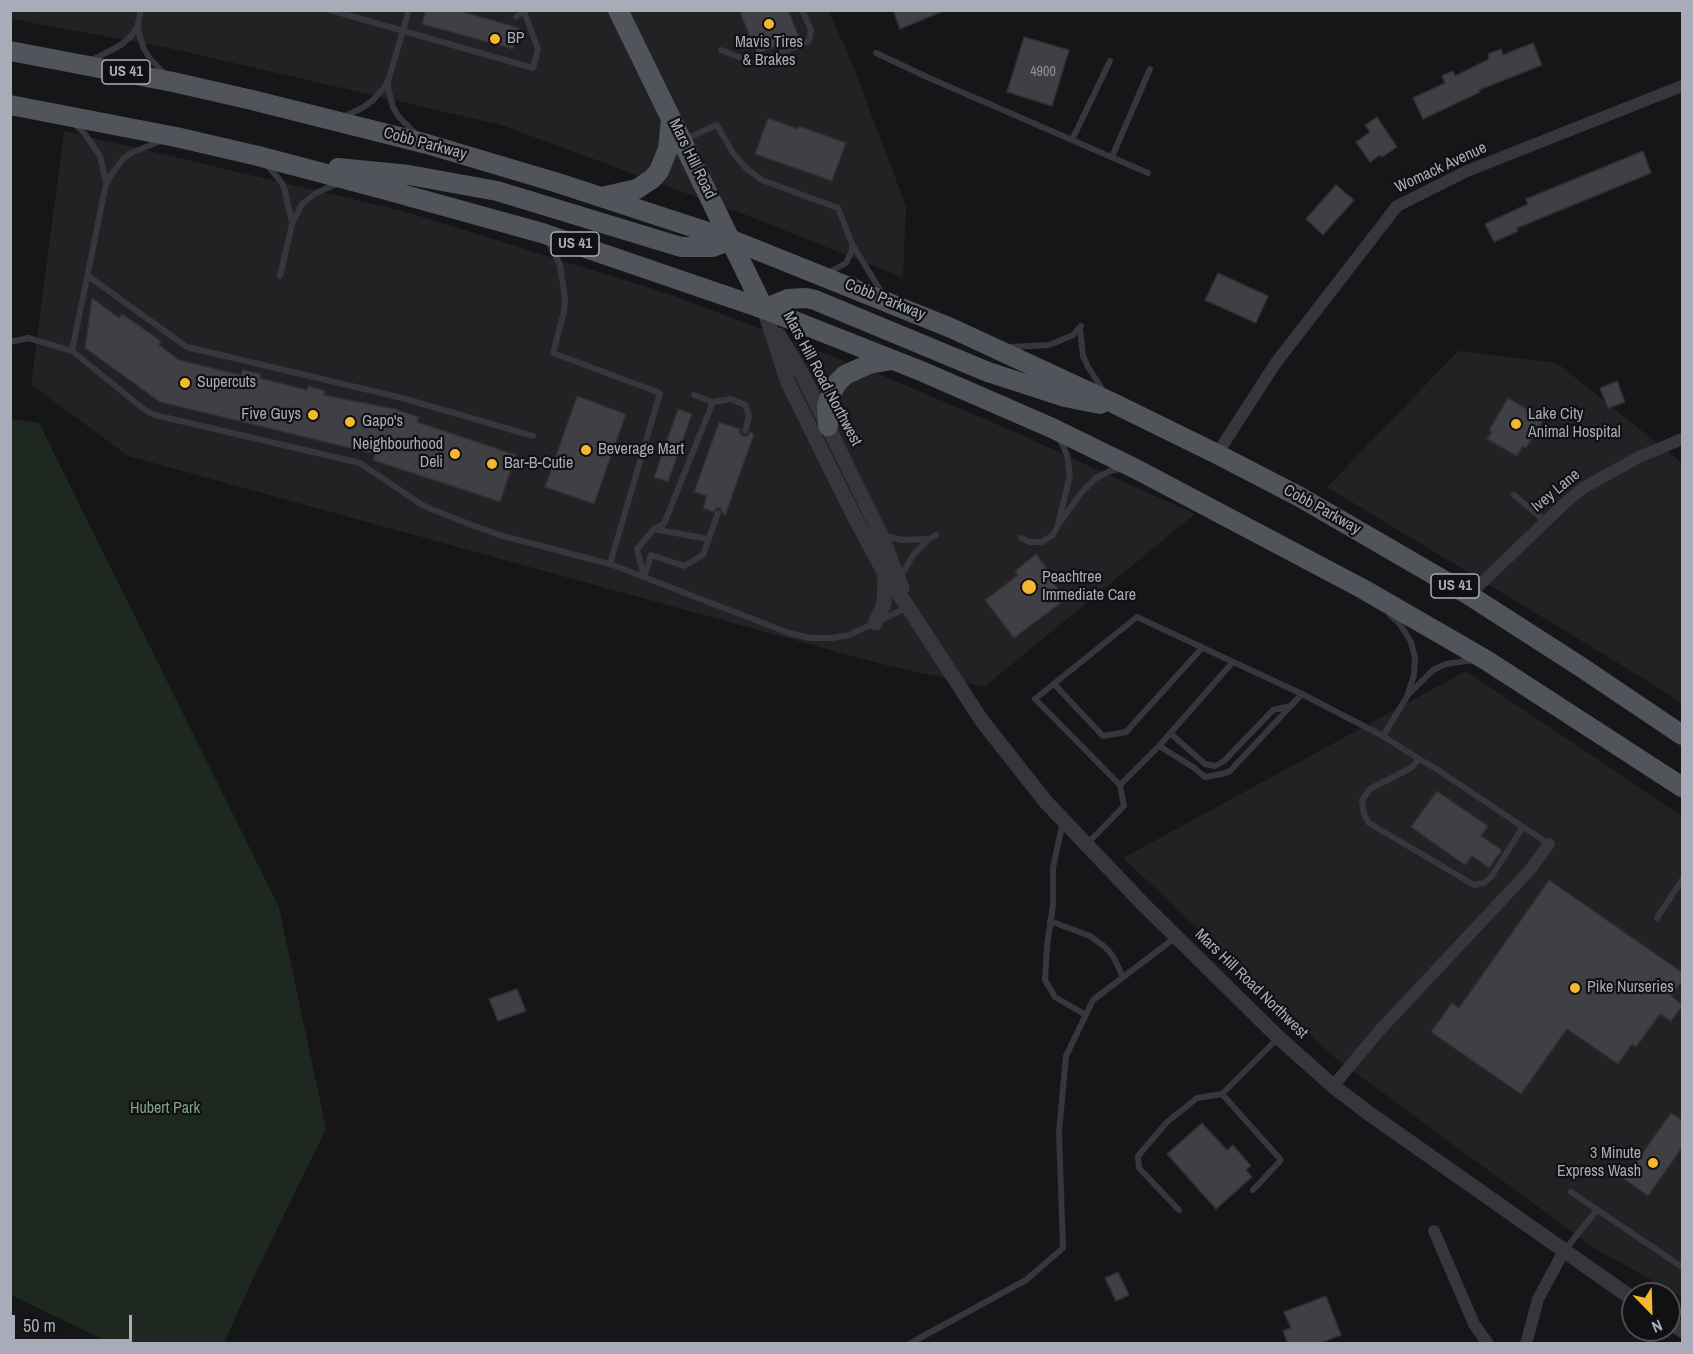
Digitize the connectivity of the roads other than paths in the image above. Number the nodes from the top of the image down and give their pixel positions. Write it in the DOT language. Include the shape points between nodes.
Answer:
graph roads {
  1 [pos="141,10"];
  2 [pos="330,10"];
  3 [pos="409,10"];
  4 [pos="618,10"];
  5 [pos="802,10"];
  6 [pos="524,11"];
  7 [pos="516,17"];
  8 [pos="138,24"];
  9 [pos="403,30"];
  10 [pos="721,50"];
  11 [pos="10,51"];
  12 [pos="876,53"];
  13 [pos="1110,61"];
  14 [pos="79,63"];
  15 [pos="1150,69"];
  16 [pos="389,78"];
  17 [pos="173,82"];
  18 [pos="1683,86"];
  19 [pos="10,105"];
  20 [pos="65,115"];
  21 [pos="671,116"];
  22 [pos="331,120"];
  23 [pos="176,137"];
  24 [pos="683,140"];
  25 [pos="1072,140"];
  26 [pos="427,144"];
  27 [pos="258,156"];
  28 [pos="1112,157"];
  29 [pos="294,166"];
  30 [pos="1148,173"];
  31 [pos="351,180"];
  32 [pos="106,184"];
  33 [pos="602,197"];
  34 [pos="292,224"];
  35 [pos="542,233"];
  36 [pos="732,240"];
  37 [pos="852,244"];
  38 [pos="820,274"];
  39 [pos="88,276"];
  40 [pos="280,276"];
  41 [pos="890,303"];
  42 [pos="764,309"];
  43 [pos="10,342"];
  44 [pos="994,347"];
  45 [pos="72,351"];
  46 [pos="891,360"];
  47 [pos="694,395"];
  48 [pos="713,402"];
  49 [pos="1119,406"];
  50 [pos="828,426"];
  51 [pos="1052,428"];
  52 [pos="745,431"];
  53 [pos="532,436"];
  54 [pos="1683,439"];
  55 [pos="1217,454"];
  56 [pos="1136,469"];
  57 [pos="1514,495"];
  58 [pos="718,513"];
  59 [pos="1545,521"];
  60 [pos="1058,525"];
  61 [pos="654,529"];
  62 [pos="881,535"];
  63 [pos="936,536"];
  64 [pos="1021,538"];
  65 [pos="708,539"];
  66 [pos="929,539"];
  67 [pos="610,564"];
  68 [pos="885,574"];
  69 [pos="644,577"];
  70 [pos="899,581"];
  71 [pos="1363,589"];
  72 [pos="1469,594"];
  73 [pos="908,607"];
  74 [pos="875,623"];
  75 [pos="1202,648"];
  76 [pos="1486,660"];
  77 [pos="1232,663"];
  78 [pos="1054,684"];
  79 [pos="1302,694"];
  80 [pos="1408,695"];
  81 [pos="1293,705"];
  82 [pos="1170,733"];
  83 [pos="1683,735"];
  84 [pos="1383,736"];
  85 [pos="1159,746"];
  86 [pos="1419,759"];
  87 [pos="1120,785"];
  88 [pos="1679,788"];
  89 [pos="1063,820"];
  90 [pos="1523,827"];
  91 [pos="1549,844"];
  92 [pos="1086,845"];
  93 [pos="1683,880"];
  94 [pos="1657,918"];
  95 [pos="1050,921"];
  96 [pos="1176,936"];
  97 [pos="1123,976"];
  98 [pos="1086,1016"];
  99 [pos="1279,1038"];
  100 [pos="1333,1086"];
  101 [pos="1222,1094"];
  102 [pos="1253,1190"];
  103 [pos="1571,1192"];
  104 [pos="1179,1210"];
  105 [pos="1597,1210"];
  106 [pos="1434,1231"];
  107 [pos="1564,1251"];
  108 [pos="1683,1267"];
  109 [pos="1621,1291"];
  110 [pos="909,1344"];
  111 [pos="1488,1344"];
  112 [pos="1526,1344"];
  1 -- 8 [label="lane"];
  2 -- 9 [label="lane"];
  3 -- 9 [label="lane"];
  4 -- 21 [label="main road, Mars Hill Road"];
  5 -- 10 [label="lane" via="811,30 809,41 756,64"];
  6 -- 7 [label="lane"];
  6 -- 9 [label="lane" via="538,49 533,68"];
  8 -- 14 [label="lane" via="121,45"];
  8 -- 17 [label="lane" via="147,54"];
  9 -- 16 [label="lane"];
  11 -- 14 [label="main road, Cobb Parkway / US 41"];
  12 -- 25 [label="lane"];
  13 -- 25 [label="lane"];
  14 -- 17 [label="main road, Cobb Parkway / US 41"];
  15 -- 28 [label="lane"];
  16 -- 22 [label="lane" via="367,104"];
  16 -- 26 [label="lane" via="388,88 398,116"];
  17 -- 22 [label="main road, Cobb Parkway / US 41"];
  18 -- 55 [label="street, Womack Avenue" via="1467,171 1397,206 1275,364"];
  19 -- 20 [label="main road, US 41"];
  20 -- 23 [label="main road, US 41"];
  20 -- 32 [label="lane" via="100,156"];
  21 -- 24 [label="main road, Mars Hill Road"];
  21 -- 33 [label="main road" via="668,149 659,171 628,193"];
  22 -- 26 [label="main road, Cobb Parkway / US 41"];
  23 -- 27 [label="main road, US 41"];
  23 -- 32 [label="lane" via="133,152 116,167"];
  24 -- 36 [label="main road, Mars Hill Road"];
  24 -- 37 [label="lane" via="717,125 733,153 762,180 838,208"];
  25 -- 28 [label="lane"];
  26 -- 33 [label="main road, Cobb Parkway / US 41"];
  27 -- 29 [label="main road, US 41"];
  27 -- 34 [label="lane" via="282,183"];
  28 -- 30 [label="lane"];
  29 -- 31 [label="main road, US 41"];
  29 -- 36 [label="main road" via="360,169 465,184 681,247 712,247"];
  31 -- 34 [label="lane" via="308,197"];
  31 -- 35 [label="main road, US 41"];
  32 -- 39 [label="lane"];
  33 -- 36 [label="main road, Cobb Parkway / US 41"];
  34 -- 40 [label="lane"];
  35 -- 42 [label="main road, US 41"];
  35 -- 67 [label="lane" via="560,265 565,298 553,354 660,393"];
  36 -- 38 [label="main road, Cobb Parkway / US 41"];
  36 -- 42 [label="main road, Mars Hill Road"];
  37 -- 38 [label="lane" via="846,263"];
  37 -- 41 [label="lane"];
  38 -- 41 [label="main road, Cobb Parkway / US 41"];
  39 -- 45 [label="lane"];
  39 -- 53 [label="lane" via="187,347 402,398"];
  41 -- 44 [label="main road, Cobb Parkway / US 41"];
  42 -- 46 [label="main road, US 41"];
  42 -- 49 [label="main road" via="788,299 815,300 1028,386 1076,400"];
  42 -- 50 [label="street, Mars Hill Road Northwest"];
  42 -- 68 [label="street, Mars Hill Road Northwest" via="788,383"];
  43 -- 45 [label="lane" via="28,338"];
  44 -- 49 [label="main road, Cobb Parkway / US 41"];
  44 -- 49 [label="lane" via="1049,345 1073,335 1081,326 1083,356 1088,367"];
  45 -- 67 [label="lane" via="155,415 360,463 422,505 456,519 499,535"];
  46 -- 50 [label="main road" via="857,368 837,383 827,406"];
  46 -- 51 [label="main road, US 41"];
  47 -- 48 [label="lane"];
  48 -- 52 [label="lane" via="731,399 745,405"];
  48 -- 61 [label="lane" via="664,524"];
  49 -- 55 [label="main road, Cobb Parkway / US 41"];
  50 -- 62 [label="street, Mars Hill Road Northwest"];
  51 -- 56 [label="main road, US 41"];
  51 -- 60 [label="lane" via="1070,464"];
  54 -- 59 [label="street, Ivey Lane" via="1603,475"];
  55 -- 72 [label="main road, Cobb Parkway / US 41"];
  56 -- 60 [label="lane" via="1110,471 1096,478"];
  56 -- 71 [label="main road, US 41"];
  57 -- 59 [label="lane"];
  58 -- 65 [label="lane"];
  59 -- 72 [label="street, Ivey Lane"];
  60 -- 64 [label="lane" via="1053,536 1042,542"];
  61 -- 65 [label="lane"];
  61 -- 69 [label="lane" via="637,549"];
  62 -- 66 [label="lane" via="902,540"];
  62 -- 70 [label="street, Mars Hill Road Northwest"];
  63 -- 66 [label="lane"];
  65 -- 69 [label="lane" via="703,555 684,566 651,555"];
  66 -- 70 [label="lane" via="913,555"];
  67 -- 69 [label="lane"];
  68 -- 73 [label="street, Mars Hill Road Northwest"];
  68 -- 74 [label="street" via="884,604"];
  69 -- 74 [label="lane" via="810,638 849,635"];
  70 -- 73 [label="street, Mars Hill Road Northwest"];
  71 -- 76 [label="main road, US 41"];
  71 -- 80 [label="lane" via="1400,624 1412,642 1414,675"];
  72 -- 83 [label="main road, Cobb Parkway / US 41"];
  73 -- 74 [label="lane"];
  73 -- 89 [label="street, Mars Hill Road Northwest" via="982,720"];
  75 -- 77 [label="lane"];
  75 -- 78 [label="lane" via="1137,617"];
  75 -- 78 [label="lane" via="1126,732 1103,736"];
  76 -- 80 [label="lane" via="1446,664 1433,670"];
  76 -- 88 [label="main road, US 41"];
  77 -- 79 [label="lane"];
  77 -- 82 [label="lane"];
  78 -- 87 [label="lane" via="1035,699"];
  79 -- 81 [label="lane"];
  79 -- 84 [label="lane"];
  80 -- 84 [label="lane"];
  81 -- 82 [label="lane" via="1273,710 1215,766 1205,764"];
  81 -- 85 [label="lane" via="1230,771 1215,777 1205,777"];
  82 -- 85 [label="lane"];
  84 -- 86 [label="lane"];
  85 -- 87 [label="lane"];
  86 -- 90 [label="lane"];
  86 -- 90 [label="lane" via="1411,768 1370,789 1362,800 1370,823 1474,885 1491,877"];
  87 -- 92 [label="lane" via="1124,806"];
  89 -- 92 [label="street, Mars Hill Road Northwest"];
  89 -- 95 [label="lane" via="1053,868"];
  90 -- 91 [label="lane"];
  91 -- 100 [label="street" via="1529,871"];
  92 -- 96 [label="street, Mars Hill Road Northwest"];
  93 -- 94 [label="lane"];
  95 -- 97 [label="lane" via="1090,936 1106,947"];
  95 -- 98 [label="lane" via="1045,980 1055,997"];
  96 -- 97 [label="lane"];
  96 -- 99 [label="street, Mars Hill Road Northwest"];
  97 -- 98 [label="lane" via="1093,1000"];
  98 -- 110 [label="lane" via="1066,1056 1059,1132 1063,1248 1026,1280"];
  99 -- 100 [label="street, Mars Hill Road Northwest"];
  99 -- 101 [label="lane"];
  100 -- 107 [label="street, Mars Hill Road Northwest"];
  101 -- 102 [label="lane" via="1281,1160"];
  101 -- 104 [label="lane" via="1197,1098 1167,1122 1138,1156 1140,1168"];
  103 -- 105 [label="lane"];
  105 -- 107 [label="lane"];
  105 -- 108 [label="lane"];
  106 -- 111 [label="street" via="1474,1324"];
  107 -- 109 [label="street, Mars Hill Road Northwest"];
  107 -- 112 [label="street" via="1538,1299"];
}
